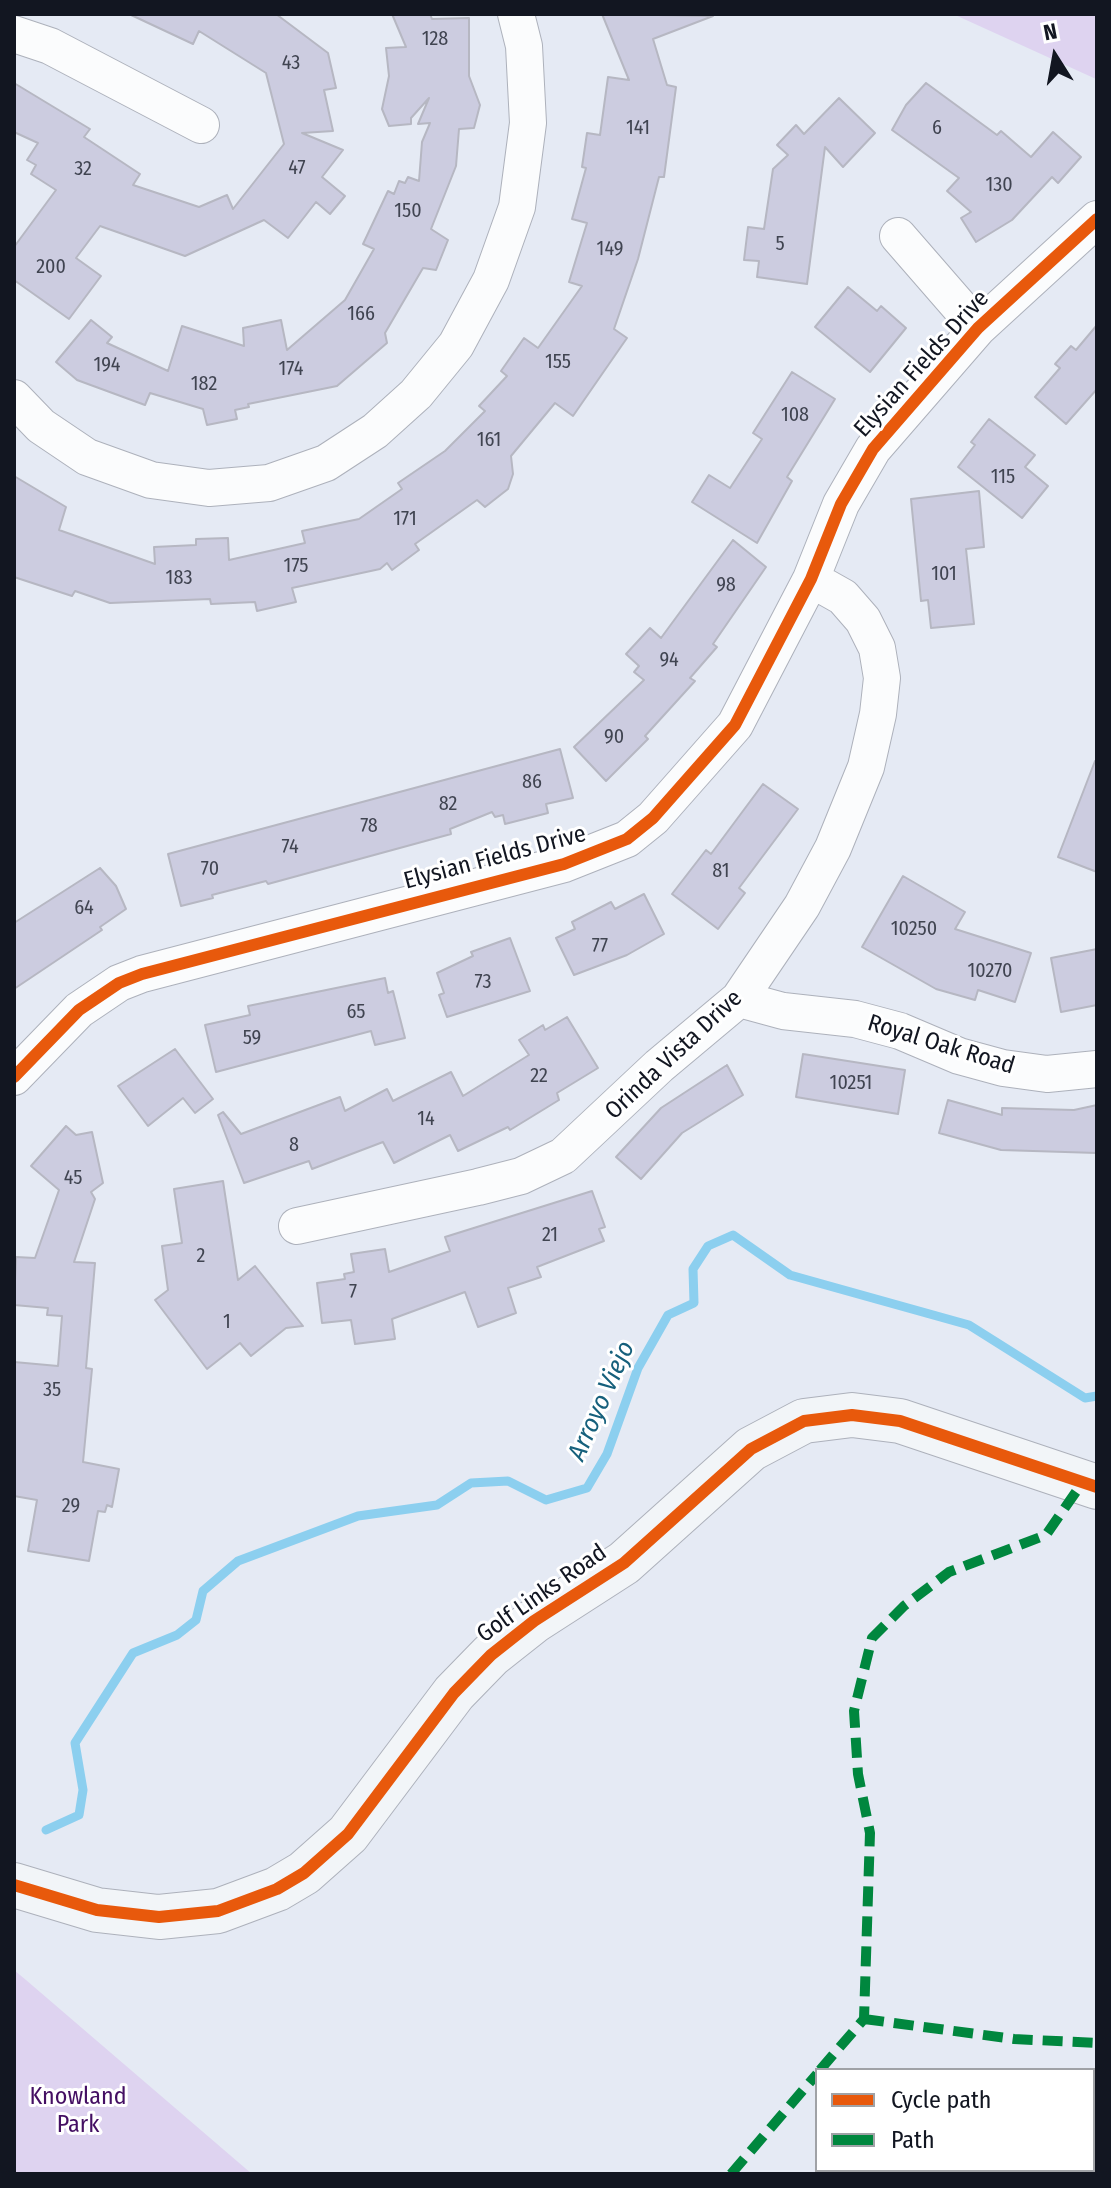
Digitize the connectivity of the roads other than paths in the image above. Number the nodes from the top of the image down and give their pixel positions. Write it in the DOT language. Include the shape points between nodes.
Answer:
graph roads {
  1 [pos="516,14"];
  2 [pos="14,34"];
  3 [pos="201,125"];
  4 [pos="1097,219"];
  5 [pos="898,236"];
  6 [pos="978,328"];
  7 [pos="14,398"];
  8 [pos="811,579"];
  9 [pos="739,999"];
  10 [pos="1097,1069"];
  11 [pos="14,1077"];
  12 [pos="297,1226"];
  13 [pos="1097,1487"];
  14 [pos="14,1885"];
  1 -- 7 [label="street" via="524,46 528,123 517,207 491,280 456,345 416,394 375,431 326,463 283,478 209,488 151,480 87,457 41,426"];
  2 -- 3 [label="street" via="50,46"];
  4 -- 6 [label="street, Elysian Fields Drive"];
  5 -- 6 [label="street"];
  6 -- 8 [label="street, Elysian Fields Drive" via="873,449 841,504"];
  8 -- 9 [label="street, Orinda Vista Drive" via="843,597 877,648 882,678 878,714 866,767 833,848 802,906"];
  8 -- 11 [label="street, Elysian Fields Drive" via="735,725 653,818 627,839 564,864 142,974 79,1010"];
  9 -- 10 [label="street, Royal Oak Road" via="870,1023 1003,1068 1047,1074"];
  9 -- 12 [label="street, Orinda Vista Drive" via="563,1156 521,1176"];
  13 -- 14 [label="main road, Golf Links Road" via="900,1421 852,1415 804,1421 751,1449 624,1563 491,1655 454,1693 348,1834 290,1881 218,1911 159,1917 97,1910"];
}
